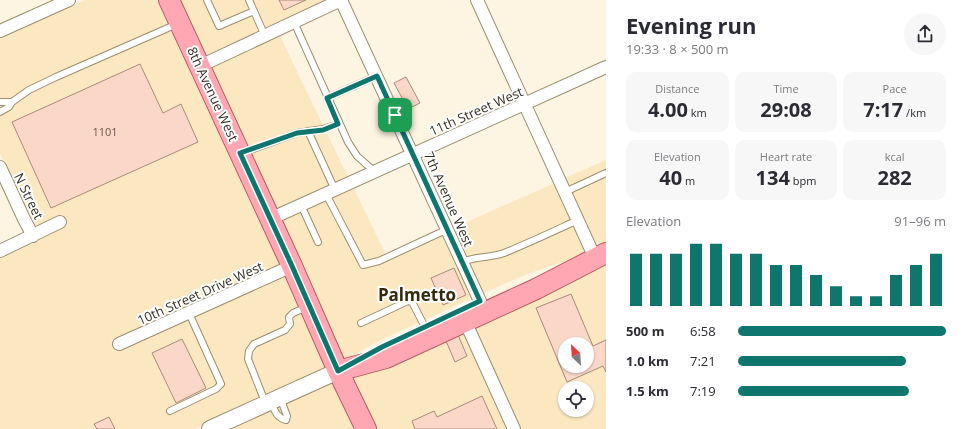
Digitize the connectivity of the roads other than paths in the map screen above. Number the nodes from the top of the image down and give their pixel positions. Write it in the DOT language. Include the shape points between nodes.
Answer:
graph roads {
  1 [pos="69,0"];
  2 [pos="170,0"];
  3 [pos="207,0"];
  4 [pos="249,0"];
  5 [pos="341,0"];
  6 [pos="477,0"];
  7 [pos="328,3"];
  8 [pos="254,11"];
  9 [pos="294,22"];
  10 [pos="180,23"];
  11 [pos="0,30"];
  12 [pos="265,36"];
  13 [pos="200,66"];
  14 [pos="606,67"];
  15 [pos="377,76"];
  16 [pos="327,98"];
  17 [pos="0,102"];
  18 [pos="12,102"];
  19 [pos="525,104"];
  20 [pos="0,112"];
  21 [pos="338,124"];
  22 [pos="308,132"];
  23 [pos="240,153"];
  24 [pos="414,154"];
  25 [pos="375,172"];
  26 [pos="1,173"];
  27 [pos="606,173"];
  28 [pos="331,192"];
  29 [pos="565,192"];
  30 [pos="301,205"];
  31 [pos="270,219"];
  32 [pos="578,220"];
  33 [pos="60,222"];
  34 [pos="448,229"];
  35 [pos="33,236"];
  36 [pos="318,242"];
  37 [pos="0,251"];
  38 [pos="600,255"];
  39 [pos="462,262"];
  40 [pos="292,266"];
  41 [pos="480,301"];
  42 [pos="310,306"];
  43 [pos="189,313"];
  44 [pos="465,321"];
  45 [pos="361,323"];
  46 [pos="424,327"];
  47 [pos="118,344"];
  48 [pos="338,371"];
  49 [pos="272,401"];
  50 [pos="170,411"];
  51 [pos="210,429"];
  52 [pos="366,429"];
  53 [pos="514,429"];
  1 -- 11 [label="street"];
  2 -- 10 [label="main road, 8th Avenue West"];
  3 -- 8 [label="lane" via="219,26"];
  4 -- 8 [label="lane"];
  5 -- 7 [label="street"];
  5 -- 15 [label="street, 7th Avenue West"];
  6 -- 19 [label="street"];
  7 -- 9 [label="street"];
  8 -- 12 [label="lane"];
  9 -- 12 [label="street"];
  9 -- 16 [label="lane"];
  10 -- 13 [label="main road, 8th Avenue West"];
  10 -- 18 [label="lane" via="56,77 29,90"];
  12 -- 13 [label="street"];
  13 -- 23 [label="main road, 8th Avenue West"];
  14 -- 19 [label="street, 11th Street West"];
  15 -- 16 [label="lane"];
  15 -- 24 [label="street, 7th Avenue West"];
  16 -- 21 [label="lane"];
  17 -- 18 [label="lane"];
  18 -- 20 [label="lane"];
  19 -- 24 [label="street, 11th Street West"];
  19 -- 29 [label="street"];
  21 -- 22 [label="lane"];
  21 -- 25 [label="lane" via="357,156"];
  22 -- 23 [label="lane" via="297,133"];
  22 -- 28 [label="lane"];
  23 -- 31 [label="main road, 8th Avenue West"];
  24 -- 25 [label="street, 11th Street West"];
  24 -- 34 [label="street, 7th Avenue West"];
  25 -- 28 [label="street, 11th Street West"];
  26 -- 35 [label="street, N Street"];
  27 -- 29 [label="lane"];
  28 -- 30 [label="street, 11th Street West"];
  28 -- 34 [label="lane" via="363,265 378,261"];
  29 -- 32 [label="street"];
  30 -- 31 [label="street, 11th Street West"];
  30 -- 36 [label="lane"];
  31 -- 40 [label="main road, 8th Avenue West"];
  32 -- 38 [label="street"];
  32 -- 39 [label="lane" via="504,253"];
  33 -- 35 [label="street"];
  34 -- 39 [label="street, 7th Avenue West"];
  35 -- 37 [label="street"];
  38 -- 41 [label="main road"];
  38 -- 44 [label="main road"];
  39 -- 41 [label="street, 7th Avenue West"];
  40 -- 42 [label="main road, 8th Avenue West"];
  40 -- 43 [label="street, 10th Street Drive West"];
  41 -- 46 [label="main road"];
  42 -- 48 [label="main road, 8th Avenue West"];
  42 -- 49 [label="lane" via="293,313 285,330 254,344 249,351 248,359"];
  43 -- 47 [label="street, 10th Street Drive West"];
  43 -- 50 [label="lane" via="221,384 216,389"];
  44 -- 48 [label="main road" via="386,358"];
  44 -- 53 [label="street"];
  45 -- 46 [label="lane" via="408,301 412,302"];
  46 -- 48 [label="main road"];
  48 -- 49 [label="street"];
  48 -- 52 [label="main road, 8th Avenue West"];
  49 -- 51 [label="street"];
}
